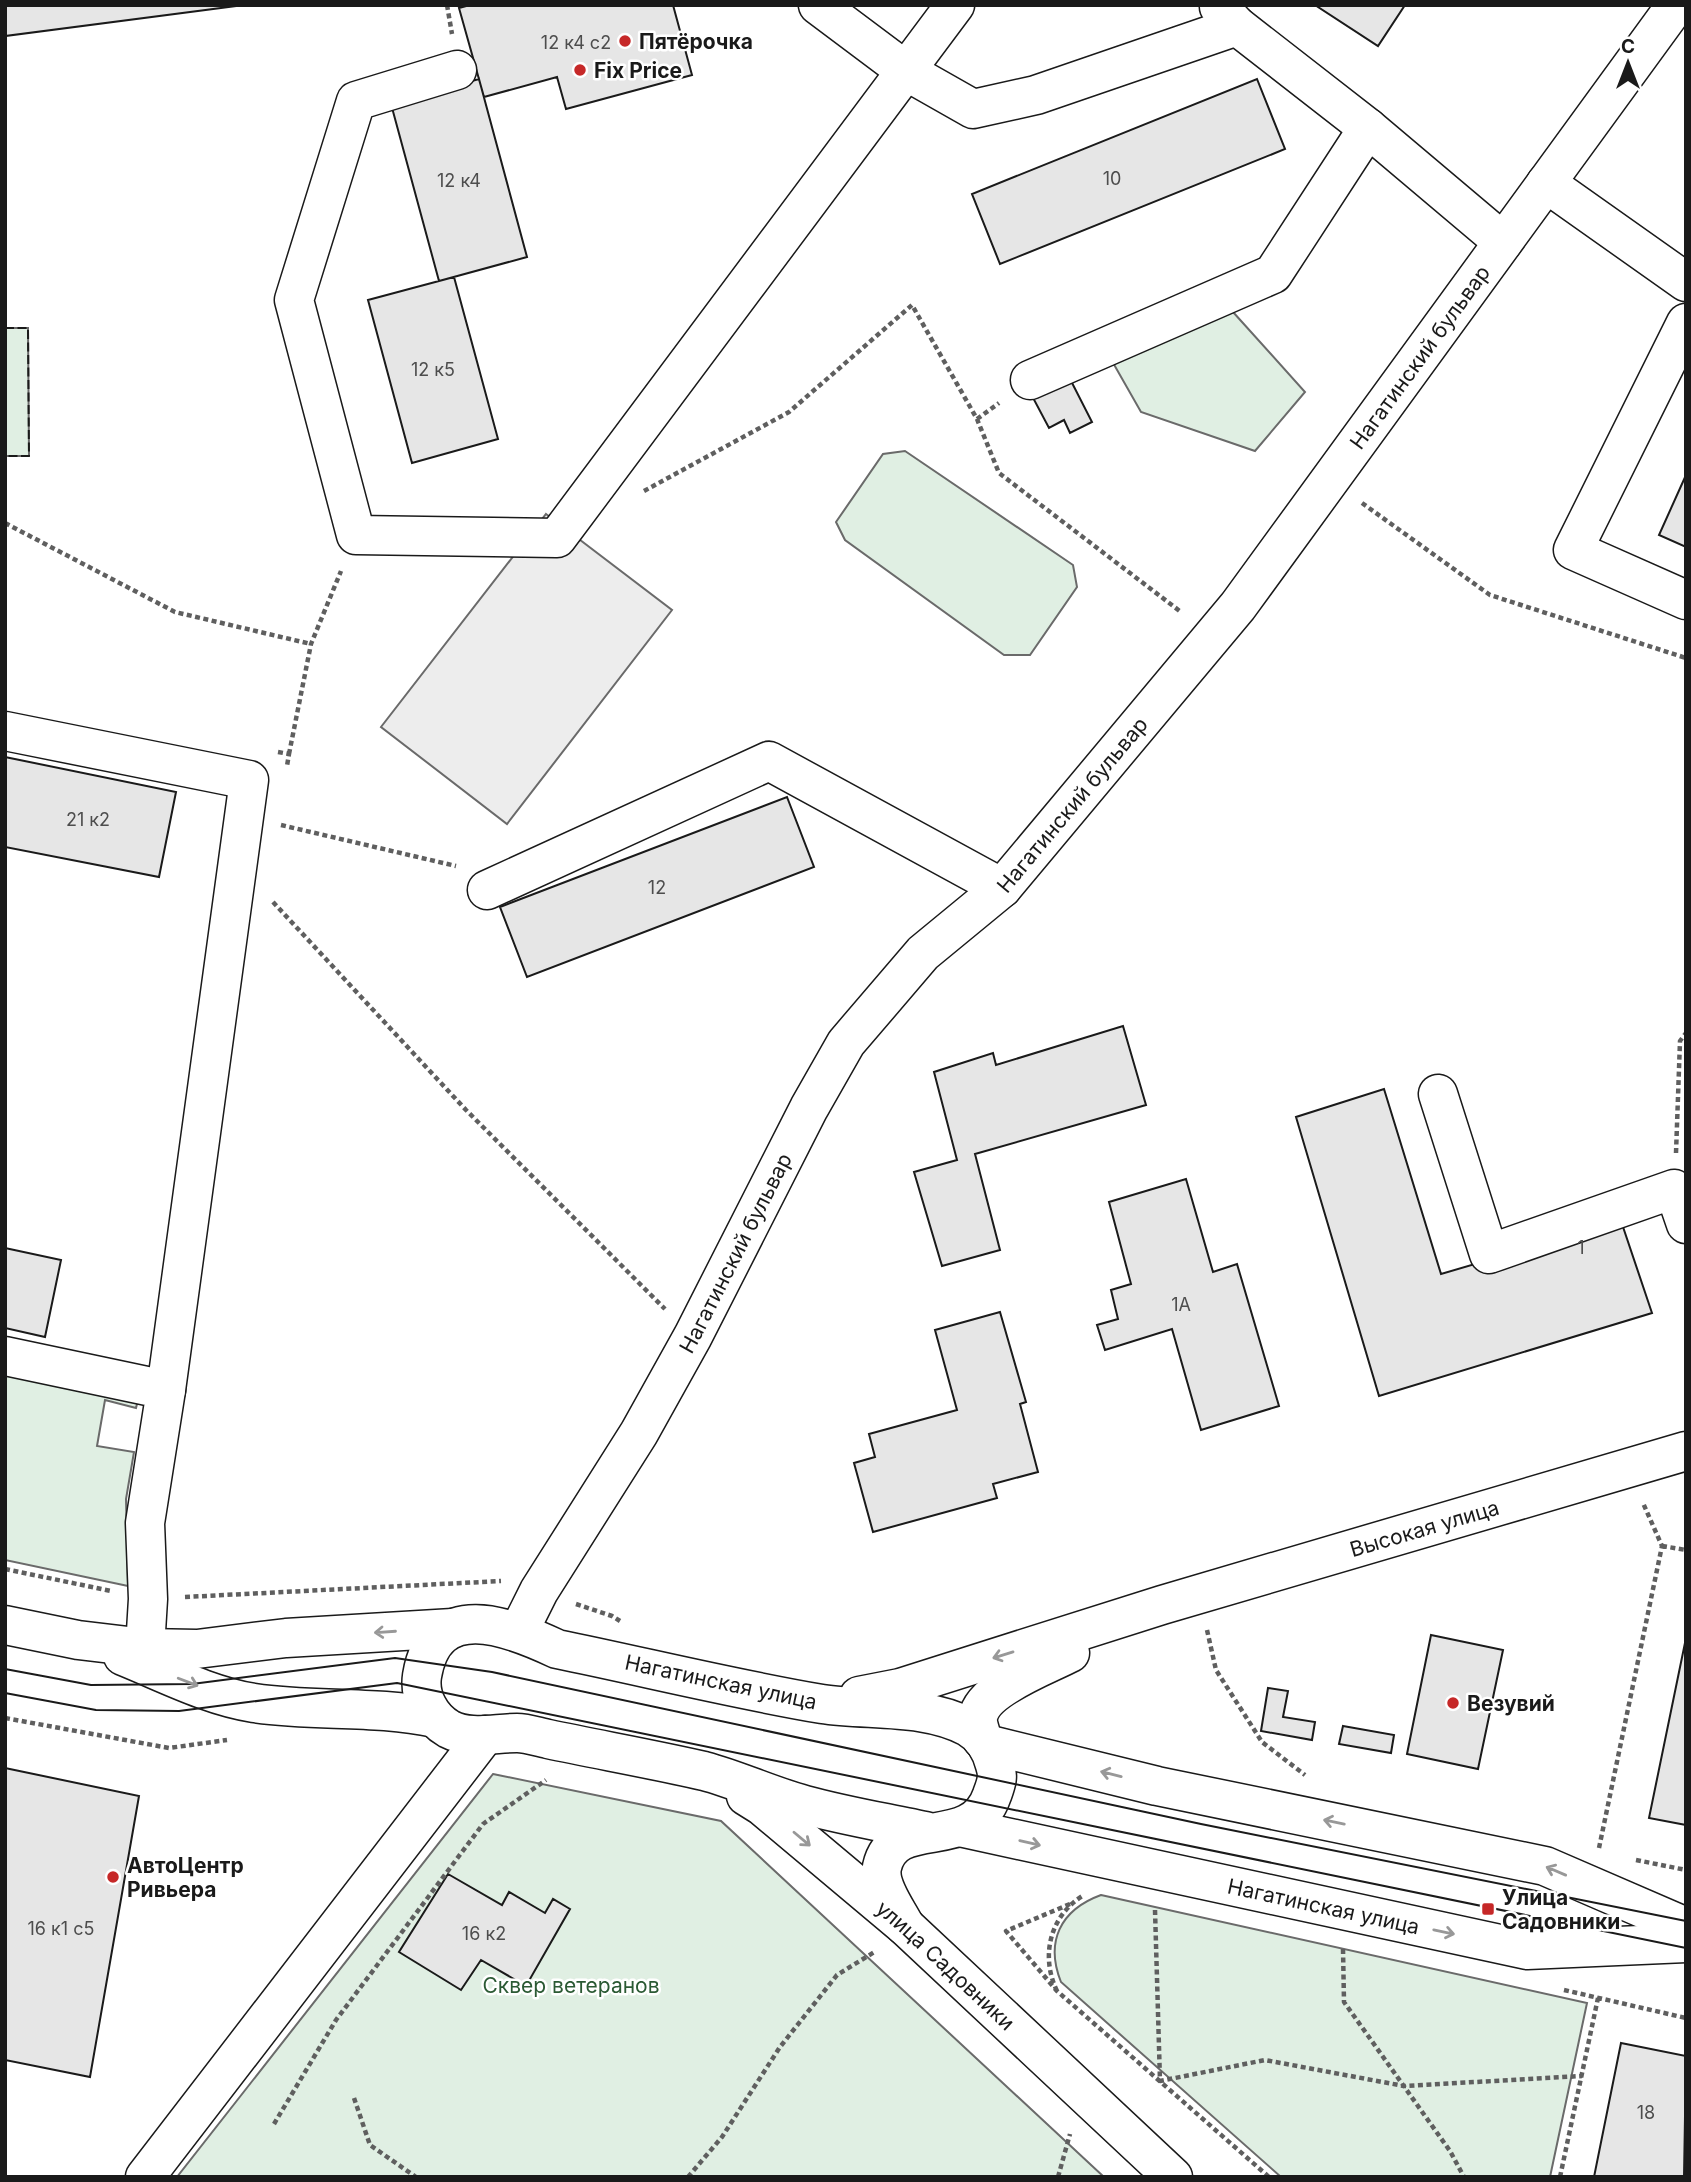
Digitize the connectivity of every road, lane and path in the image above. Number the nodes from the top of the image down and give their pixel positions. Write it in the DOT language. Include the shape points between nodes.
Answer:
graph roads {
  1 [pos="818,5"];
  2 [pos="955,5"];
  3 [pos="1676,5"];
  4 [pos="1227,15"];
  5 [pos="457,69"];
  6 [pos="906,71"];
  7 [pos="1368,128"];
  8 [pos="1546,183"];
  9 [pos="1503,242"];
  10 [pos="1686,282"];
  11 [pos="1686,323"];
  12 [pos="1030,380"];
  13 [pos="1322,491"];
  14 [pos="643,492"];
  15 [pos="5,523"];
  16 [pos="356,535"];
  17 [pos="1686,600"];
  18 [pos="1185,615"];
  19 [pos="311,644"];
  20 [pos="1686,658"];
  21 [pos="5,731"];
  22 [pos="276,752"];
  23 [pos="289,754"];
  24 [pos="285,777"];
  25 [pos="274,835"];
  26 [pos="499,885"];
  27 [pos="1002,888"];
  28 [pos="264,893"];
  29 [pos="1686,1033"];
  30 [pos="1438,1094"];
  31 [pos="1682,1199"];
  32 [pos="693,1336"];
  33 [pos="5,1356"];
  34 [pos="166,1390"];
  35 [pos="1686,1451"];
  36 [pos="1642,1500"];
  37 [pos="1662,1546"];
  38 [pos="1686,1550"];
  39 [pos="5,1569"];
  40 [pos="539,1591"];
  41 [pos="148,1599"];
  42 [pos="1162,1605"];
  43 [pos="623,1623"];
  44 [pos="5,1625"];
  45 [pos="453,1628"];
  46 [pos="1207,1629"];
  47 [pos="519,1631"];
  48 [pos="78,1640"];
  49 [pos="145,1648"];
  50 [pos="820,1703"];
  51 [pos="435,1718"];
  52 [pos="485,1735"];
  53 [pos="984,1741"];
  54 [pos="706,1772"];
  55 [pos="551,1776"];
  56 [pos="1316,1784"];
  57 [pos="946,1830"];
  58 [pos="1598,1852"];
  59 [pos="1155,1901"];
  60 [pos="1072,1903"];
  61 [pos="1686,1927"];
  62 [pos="893,1937"];
  63 [pos="1343,1940"];
  64 [pos="1686,1943"];
  65 [pos="1598,1998"];
  66 [pos="1582,2076"];
  67 [pos="1160,2081"];
  68 [pos="1404,2086"];
  69 [pos="354,2098"];
  70 [pos="274,2124"];
  71 [pos="1071,2130"];
  72 [pos="145,2177"];
  73 [pos="416,2177"];
  74 [pos="688,2177"];
  75 [pos="1058,2177"];
  76 [pos="1172,2177"];
  77 [pos="1269,2177"];
  78 [pos="1464,2177"];
  79 [pos="1560,2177"];
  1 -- 6 [label="street"];
  2 -- 6 [label="street"];
  3 -- 8 [label="street, Нагатинский бульвар"];
  4 -- 6 [label="street" via="1036,95 973,109"];
  4 -- 7 [label="street"];
  5 -- 16 [label="street" via="356,101 294,300"];
  6 -- 16 [label="street" via="557,538"];
  7 -- 9 [label="street"];
  7 -- 12 [label="street" via="1273,274"];
  8 -- 9 [label="street, Нагатинский бульвар"];
  8 -- 10 [label="street"];
  9 -- 13 [label="street, Нагатинский бульвар"];
  11 -- 17 [label="street" via="1573,550"];
  13 -- 20 [label="path" via="1366,504 1490,595"];
  13 -- 27 [label="street, Нагатинский бульвар" via="1238,606"];
  14 -- 18 [label="path" via="789,412 912,305 977,419 999,473"];
  15 -- 19 [label="path" via="175,612"];
  16 -- 19 [label="path"];
  19 -- 23 [label="path"];
  21 -- 34 [label="street" via="249,780"];
  22 -- 23 [label="path"];
  23 -- 24 [label="path"];
  25 -- 26 [label="path" via="276,824"];
  26 -- 27 [label="street" via="769,761"];
  27 -- 32 [label="street, Нагатинский бульвар" via="923,953 846,1043"];
  28 -- 32 [label="path" via="466,1110"];
  29 -- 31 [label="path" via="1680,1041"];
  30 -- 31 [label="street" via="1489,1254"];
  32 -- 40 [label="street, Нагатинский бульвар" via="639,1433"];
  33 -- 34 [label="street"];
  34 -- 41 [label="street" via="145,1523"];
  35 -- 42 [label="street, Высокая улица"];
  36 -- 37 [label="path"];
  37 -- 38 [label="path"];
  37 -- 58 [label="path"];
  39 -- 41 [label="path"];
  40 -- 41 [label="path" via="495,1580"];
  40 -- 43 [label="path"];
  40 -- 47 [label="street, Нагатинский бульвар"];
  41 -- 49 [label="street"];
  42 -- 50 [label="street, Высокая улица, one-way" via="900,1688"];
  42 -- 53 [label="street, Высокая улица" via="995,1692 977,1720"];
  44 -- 48 [label="street, Нагатинская улица"];
  45 -- 47 [label="street, Нагатинская улица" via="470,1623"];
  45 -- 49 [label="street, Нагатинская улица, one-way" via="197,1649"];
  45 -- 51 [label="street" via="438,1637 424,1662 420,1688"];
  46 -- 56 [label="path" via="1216,1670 1262,1742"];
  47 -- 50 [label="street, Нагатинская улица" via="557,1649"];
  48 -- 49 [label="street, Нагатинская улица"];
  48 -- 51 [label="street, Нагатинская улица, one-way" via="252,1703 404,1711"];
  50 -- 53 [label="street, Нагатинская улица" via="910,1711 968,1727"];
  51 -- 52 [label="street, Нагатинская улица" via="465,1735"];
  52 -- 54 [label="street, Нагатинская улица" via="519,1733"];
  52 -- 72 [label="street"];
  53 -- 57 [label="street" via="998,1780 989,1806 979,1818"];
  61 -- 53 [label="street, Нагатинская улица, one-way" via="1545,1866 1157,1786"];
  54 -- 57 [label="street, Нагатинская улица" via="804,1805"];
  54 -- 62 [label="street, улица Садовники, one-way" via="762,1806"];
  55 -- 70 [label="path" via="483,1824 336,2020"];
  57 -- 62 [label="street" via="901,1840 889,1853 882,1868"];
  57 -- 64 [label="street, Нагатинская улица, one-way" via="1527,1950"];
  59 -- 67 [label="path"];
  60 -- 67 [label="path" via="1006,1931 1057,1991"];
  62 -- 74 [label="path" via="837,1975 780,2047 722,2137"];
  62 -- 76 [label="street, улица Садовники"];
  63 -- 68 [label="path" via="1344,2002"];
  65 -- 66 [label="path"];
  66 -- 68 [label="path"];
  66 -- 79 [label="path"];
  67 -- 68 [label="path" via="1265,2060"];
  67 -- 77 [label="path"];
  68 -- 78 [label="path"];
  69 -- 73 [label="path" via="370,2145"];
  71 -- 75 [label="path"];
}
